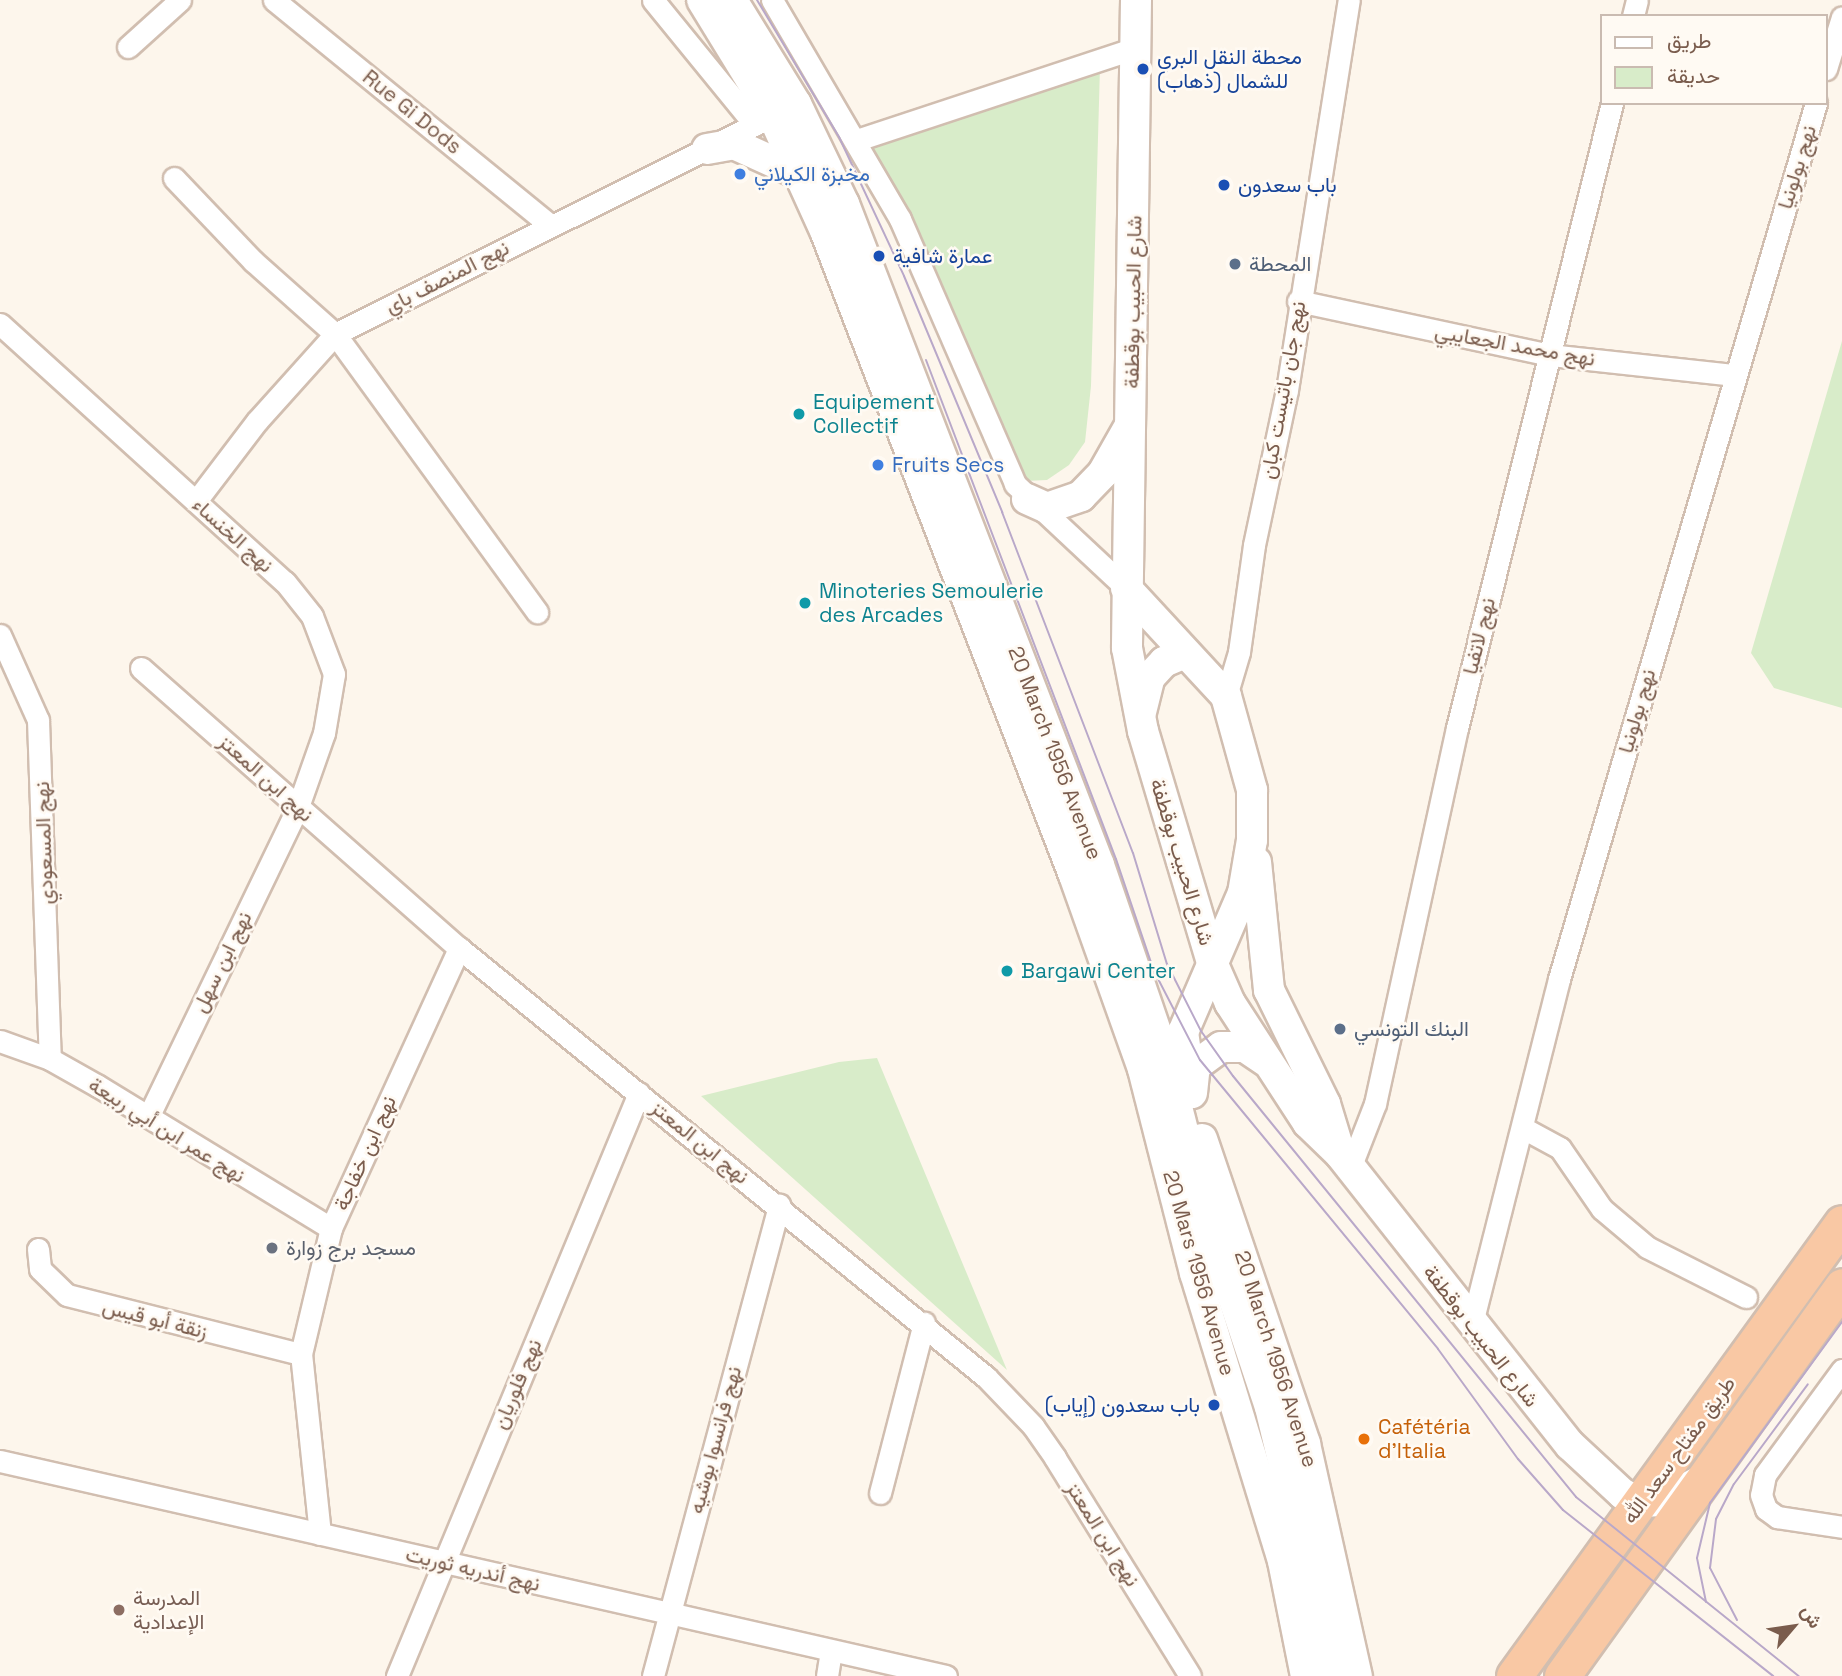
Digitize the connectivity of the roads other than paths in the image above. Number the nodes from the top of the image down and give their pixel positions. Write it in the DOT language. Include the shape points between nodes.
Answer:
graph roads {
  1 [pos="180,0"];
  2 [pos="274,0"];
  3 [pos="653,0"];
  4 [pos="702,0"];
  5 [pos="732,0"];
  6 [pos="772,0"];
  7 [pos="1136,0"];
  8 [pos="1349,0"];
  9 [pos="1842,17"];
  10 [pos="128,47"];
  11 [pos="1135,48"];
  12 [pos="1828,62"];
  13 [pos="1612,105"];
  14 [pos="1815,105"];
  15 [pos="775,115"];
  16 [pos="857,140"];
  17 [pos="707,149"];
  18 [pos="800,174"];
  19 [pos="174,178"];
  20 [pos="550,224"];
  21 [pos="1298,301"];
  22 [pos="0,324"];
  23 [pos="335,334"];
  24 [pos="1550,355"];
  25 [pos="1734,375"];
  26 [pos="1132,393"];
  27 [pos="1131,423"];
  28 [pos="1027,499"];
  29 [pos="196,501"];
  30 [pos="1126,588"];
  31 [pos="537,612"];
  32 [pos="0,635"];
  33 [pos="1182,650"];
  34 [pos="141,668"];
  35 [pos="1226,696"];
  36 [pos="1143,731"];
  37 [pos="298,807"];
  38 [pos="1252,840"];
  39 [pos="460,948"];
  40 [pos="1212,962"];
  41 [pos="0,1041"];
  42 [pos="1163,1052"];
  43 [pos="50,1059"];
  44 [pos="1266,1061"];
  45 [pos="639,1093"];
  46 [pos="1192,1093"];
  47 [pos="148,1117"];
  48 [pos="1523,1128"];
  49 [pos="1208,1154"];
  50 [pos="1345,1161"];
  51 [pos="779,1205"];
  52 [pos="1842,1223"];
  53 [pos="331,1228"];
  54 [pos="37,1249"];
  55 [pos="1842,1286"];
  56 [pos="1746,1297"];
  57 [pos="1472,1323"];
  58 [pos="925,1324"];
  59 [pos="301,1353"];
  60 [pos="1842,1370"];
  61 [pos="0,1461"];
  62 [pos="1705,1478"];
  63 [pos="880,1493"];
  64 [pos="1641,1502"];
  65 [pos="1842,1527"];
  66 [pos="320,1534"];
  67 [pos="442,1562"];
  68 [pos="668,1614"];
  69 [pos="831,1651"];
  70 [pos="397,1676"];
  71 [pos="653,1676"];
  72 [pos="827,1676"];
  73 [pos="946,1676"];
  74 [pos="1190,1676"];
  75 [pos="1306,1676"];
  76 [pos="1335,1676"];
  77 [pos="1357,1676"];
  78 [pos="1514,1676"];
  79 [pos="1562,1676"];
  1 -- 10 [label="street"];
  2 -- 20 [label="street, Rue Gi Dods"];
  3 -- 15 [label="street, 20 March 1956 Avenue"];
  4 -- 15 [label="main road, 20 March 1956 Avenue"];
  5 -- 15 [label="main road, 20 March 1956 Avenue"];
  6 -- 16 [label="street"];
  7 -- 11 [label="main road, شارع الحبيب بوقطفة"];
  8 -- 21 [label="street, نهج جان باتيست كبان"];
  9 -- 12 [label="street"];
  11 -- 16 [label="street"];
  11 -- 26 [label="main road, شارع الحبيب بوقطفة"];
  13 -- 24 [label="street, نهج لاتفيا"];
  14 -- 25 [label="street, نهج بولونيا"];
  15 -- 17 [label="street, نهج المنصف باي"];
  15 -- 18 [label="main road, 20 March 1956 Avenue"];
  15 -- 42 [label="main road, 20 March 1956 Avenue" via="865,255 1098,865"];
  16 -- 28 [label="street" via="927,276 1010,474"];
  17 -- 18 [label="main road" via="734,144"];
  17 -- 20 [label="street, نهج المنصف باي"];
  18 -- 75 [label="main road, 20 Mars 1956 Avenue" via="872,345 1070,862 1143,1069 1195,1273 1283,1561"];
  19 -- 23 [label="street" via="253,261"];
  20 -- 23 [label="street, نهج المنصف باي"];
  21 -- 24 [label="street, نهج محمد الجعايبي"];
  21 -- 35 [label="street, نهج جان باتيست كبان" via="1287,390 1254,545 1239,652"];
  22 -- 29 [label="street, نهج الخنساء"];
  23 -- 29 [label="street, نهج المنصف باي" via="257,421"];
  23 -- 31 [label="street"];
  24 -- 25 [label="street, نهج محمد الجعايبي"];
  24 -- 50 [label="street, نهج لاتفيا" via="1457,728 1375,1104"];
  25 -- 48 [label="street, نهج بولونيا" via="1559,979"];
  26 -- 27 [label="main road, شارع الحبيب بوقطفة"];
  26 -- 33 [label="main road" via="1139,446 1142,586 1154,613"];
  27 -- 28 [label="main road" via="1103,473 1081,496 1047,508"];
  27 -- 30 [label="main road, شارع الحبيب بوقطفة"];
  28 -- 30 [label="street"];
  29 -- 37 [label="street, نهج الخنساء" via="285,582 325,642 334,674 333,701"];
  30 -- 33 [label="main road"];
  30 -- 36 [label="main road, شارع الحبيب بوقطفة" via="1130,671"];
  32 -- 43 [label="street, نهج المسعودي" via="38,719"];
  33 -- 35 [label="main road"];
  33 -- 36 [label="main road" via="1164,662 1144,687"];
  34 -- 37 [label="street, نهج ابن المعتز"];
  35 -- 38 [label="main road" via="1248,766"];
  36 -- 40 [label="main road, شارع الحبيب بوقطفة"];
  37 -- 39 [label="street, نهج ابن المعتز"];
  37 -- 47 [label="street, نهج ابن سهل"];
  38 -- 40 [label="main road" via="1243,893"];
  38 -- 50 [label="main road" via="1269,990 1325,1104"];
  39 -- 45 [label="street, نهج ابن المعتز"];
  39 -- 53 [label="street, نهج ابن خفاجة"];
  40 -- 44 [label="main road, شارع الحبيب بوقطفة"];
  40 -- 46 [label="main road" via="1183,1032"];
  41 -- 43 [label="street, نهج عمر ابن أبي ربيعة"];
  42 -- 49 [label="main road, 20 March 1956 Avenue"];
  42 -- 76 [label="main road, 20 March 1956 Avenue" via="1201,1200 1280,1441"];
  43 -- 47 [label="street, نهج عمر ابن أبي ربيعة"];
  44 -- 46 [label="main road" via="1245,1047 1222,1047 1195,1066"];
  44 -- 50 [label="main road, شارع الحبيب بوقطفة" via="1308,1123"];
  45 -- 51 [label="street, نهج ابن المعتز"];
  45 -- 67 [label="street, نهج فلوريان"];
  46 -- 49 [label="main road"];
  47 -- 53 [label="street, نهج عمر ابن أبي ربيعة"];
  48 -- 56 [label="street" via="1560,1148 1602,1209 1647,1247"];
  48 -- 57 [label="street, نهج بولونيا"];
  49 -- 77 [label="main road, 20 March 1956 Avenue" via="1305,1444"];
  50 -- 57 [label="main road, شارع الحبيب بوقطفة"];
  51 -- 58 [label="street, نهج ابن المعتز"];
  51 -- 68 [label="street, نهج فرانسوا بوشيه"];
  52 -- 64 [label="highway, طريق مفتاح سعد الله"];
  53 -- 59 [label="street, نهج ابن خفاجة"];
  54 -- 59 [label="street, زنقة أبو قيس" via="40,1269 68,1295"];
  55 -- 62 [label="highway, طريق مفتاح سعد الله"];
  57 -- 64 [label="main road, شارع الحبيب بوقطفة" via="1570,1445 1623,1494"];
  58 -- 63 [label="street"];
  58 -- 74 [label="street, نهج ابن المعتز" via="1033,1426"];
  59 -- 66 [label="street, نهج ابن خفاجة"];
  60 -- 65 [label="street" via="1765,1475 1761,1495 1766,1509 1777,1517"];
  61 -- 66 [label="street, نهج أندريه ثوريت"];
  62 -- 64 [label="main road" via="1662,1501"];
  62 -- 79 [label="highway, طريق مفتاح سعد الله"];
  64 -- 78 [label="highway, طريق مفتاح سعد الله"];
  66 -- 67 [label="street, نهج أندريه ثوريت"];
  67 -- 68 [label="street, نهج أندريه ثوريت"];
  67 -- 70 [label="street, نهج فلوريان"];
  68 -- 69 [label="street, نهج أندريه ثوريت"];
  68 -- 71 [label="street, نهج فرانسوا بوشيه"];
  69 -- 72 [label="street"];
  69 -- 73 [label="street, نهج أندريه ثوريت"];
}
